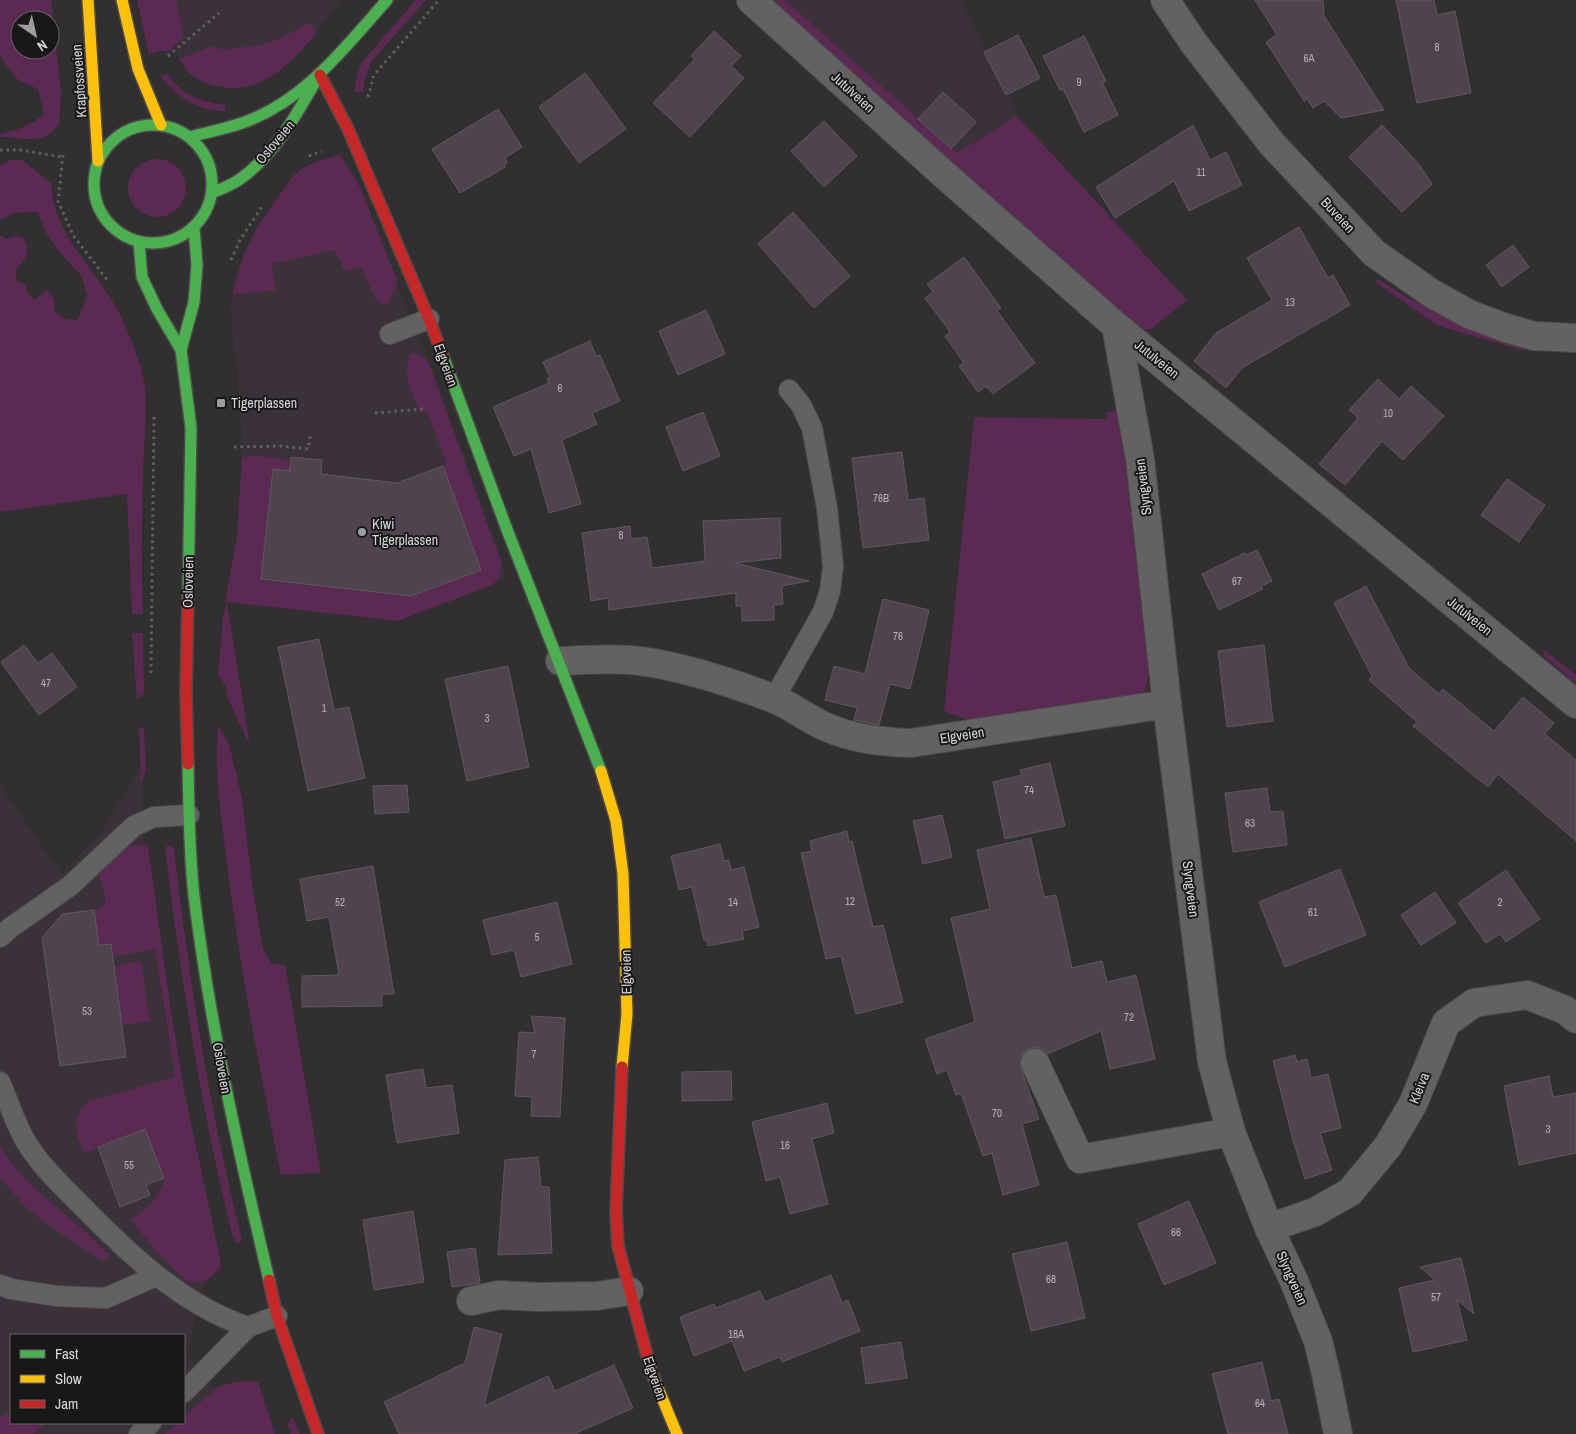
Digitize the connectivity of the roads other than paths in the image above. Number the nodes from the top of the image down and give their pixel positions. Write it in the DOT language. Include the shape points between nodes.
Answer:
graph roads {
  1 [pos="88,0"];
  2 [pos="122,0"];
  3 [pos="387,0"];
  4 [pos="751,0"];
  5 [pos="1165,0"];
  6 [pos="320,74"];
  7 [pos="161,125"];
  8 [pos="190,137"];
  9 [pos="98,161"];
  10 [pos="212,193"];
  11 [pos="194,228"];
  12 [pos="139,242"];
  13 [pos="429,319"];
  14 [pos="1116,326"];
  15 [pos="390,334"];
  16 [pos="1576,338"];
  17 [pos="181,350"];
  18 [pos="789,390"];
  19 [pos="560,661"];
  20 [pos="774,698"];
  21 [pos="1167,704"];
  22 [pos="1576,704"];
  23 [pos="189,815"];
  24 [pos="3,929"];
  25 [pos="1576,1019"];
  26 [pos="1034,1063"];
  27 [pos="0,1082"];
  28 [pos="1231,1132"];
  29 [pos="1269,1228"];
  30 [pos="156,1276"];
  31 [pos="0,1285"];
  32 [pos="629,1291"];
  33 [pos="471,1301"];
  34 [pos="277,1316"];
  35 [pos="248,1327"];
  36 [pos="185,1391"];
  37 [pos="150,1424"];
  38 [pos="139,1434"];
  39 [pos="318,1434"];
  40 [pos="677,1434"];
  41 [pos="1338,1434"];
  1 -- 9 [label="main road, Krapfossveien"];
  2 -- 7 [label="main road" via="138,69"];
  3 -- 6 [label="main road, Osloveien"];
  4 -- 14 [label="street, Jutulveien"];
  5 -- 16 [label="street, Buveien" via="1193,42 1272,144 1374,253 1431,293 1469,314 1534,336"];
  6 -- 8 [label="main road, Osloveien" via="275,108 243,123"];
  6 -- 10 [label="main road, Osloveien" via="290,128 266,155 242,178"];
  6 -- 13 [label="main road, Elgveien"];
  7 -- 8 [label="main road"];
  7 -- 9 [label="main road" via="126,131 109,144"];
  8 -- 10 [label="main road" via="209,162"];
  9 -- 12 [label="main road" via="93,181 96,201 105,220 120,234"];
  10 -- 11 [label="main road" via="206,212"];
  11 -- 12 [label="main road" via="177,239"];
  11 -- 17 [label="main road, Osloveien" via="197,266 194,302"];
  12 -- 17 [label="main road, Osloveien" via="142,277"];
  13 -- 15 [label="lane"];
  13 -- 19 [label="main road, Elgveien"];
  14 -- 21 [label="street, Slyngveien" via="1140,459"];
  14 -- 22 [label="street, Jutulveien"];
  17 -- 23 [label="main road, Osloveien" via="191,428 186,694"];
  18 -- 20 [label="lane" via="812,428 828,508 833,566 823,612"];
  19 -- 20 [label="street, Elgveien" via="639,661 685,669"];
  19 -- 32 [label="main road, Elgveien" via="616,821 623,874 627,1014 616,1210 618,1246"];
  20 -- 21 [label="street, Elgveien" via="825,727 849,735 878,742 911,743"];
  21 -- 28 [label="street, Slyngveien" via="1212,1062"];
  23 -- 24 [label="lane" via="154,816 134,826 70,886"];
  23 -- 34 [label="main road, Osloveien" via="194,895 212,1013 229,1108"];
  25 -- 29 [label="street, Kleiva" via="1565,1010 1527,995 1474,1003 1446,1023 1413,1104 1388,1146 1350,1192 1315,1212"];
  26 -- 28 [label="street" via="1080,1158"];
  27 -- 30 [label="lane" via="27,1144 44,1168"];
  28 -- 29 [label="street, Slyngveien"];
  29 -- 41 [label="street, Slyngveien" via="1318,1341"];
  30 -- 31 [label="lane" via="106,1298 57,1296"];
  30 -- 35 [label="lane" via="224,1320"];
  32 -- 33 [label="street" via="597,1296 499,1295"];
  32 -- 40 [label="main road, Elgveien" via="653,1376"];
  34 -- 35 [label="lane"];
  34 -- 39 [label="main road, Osloveien"];
  35 -- 36 [label="lane"];
  37 -- 38 [label="lane"];
}
